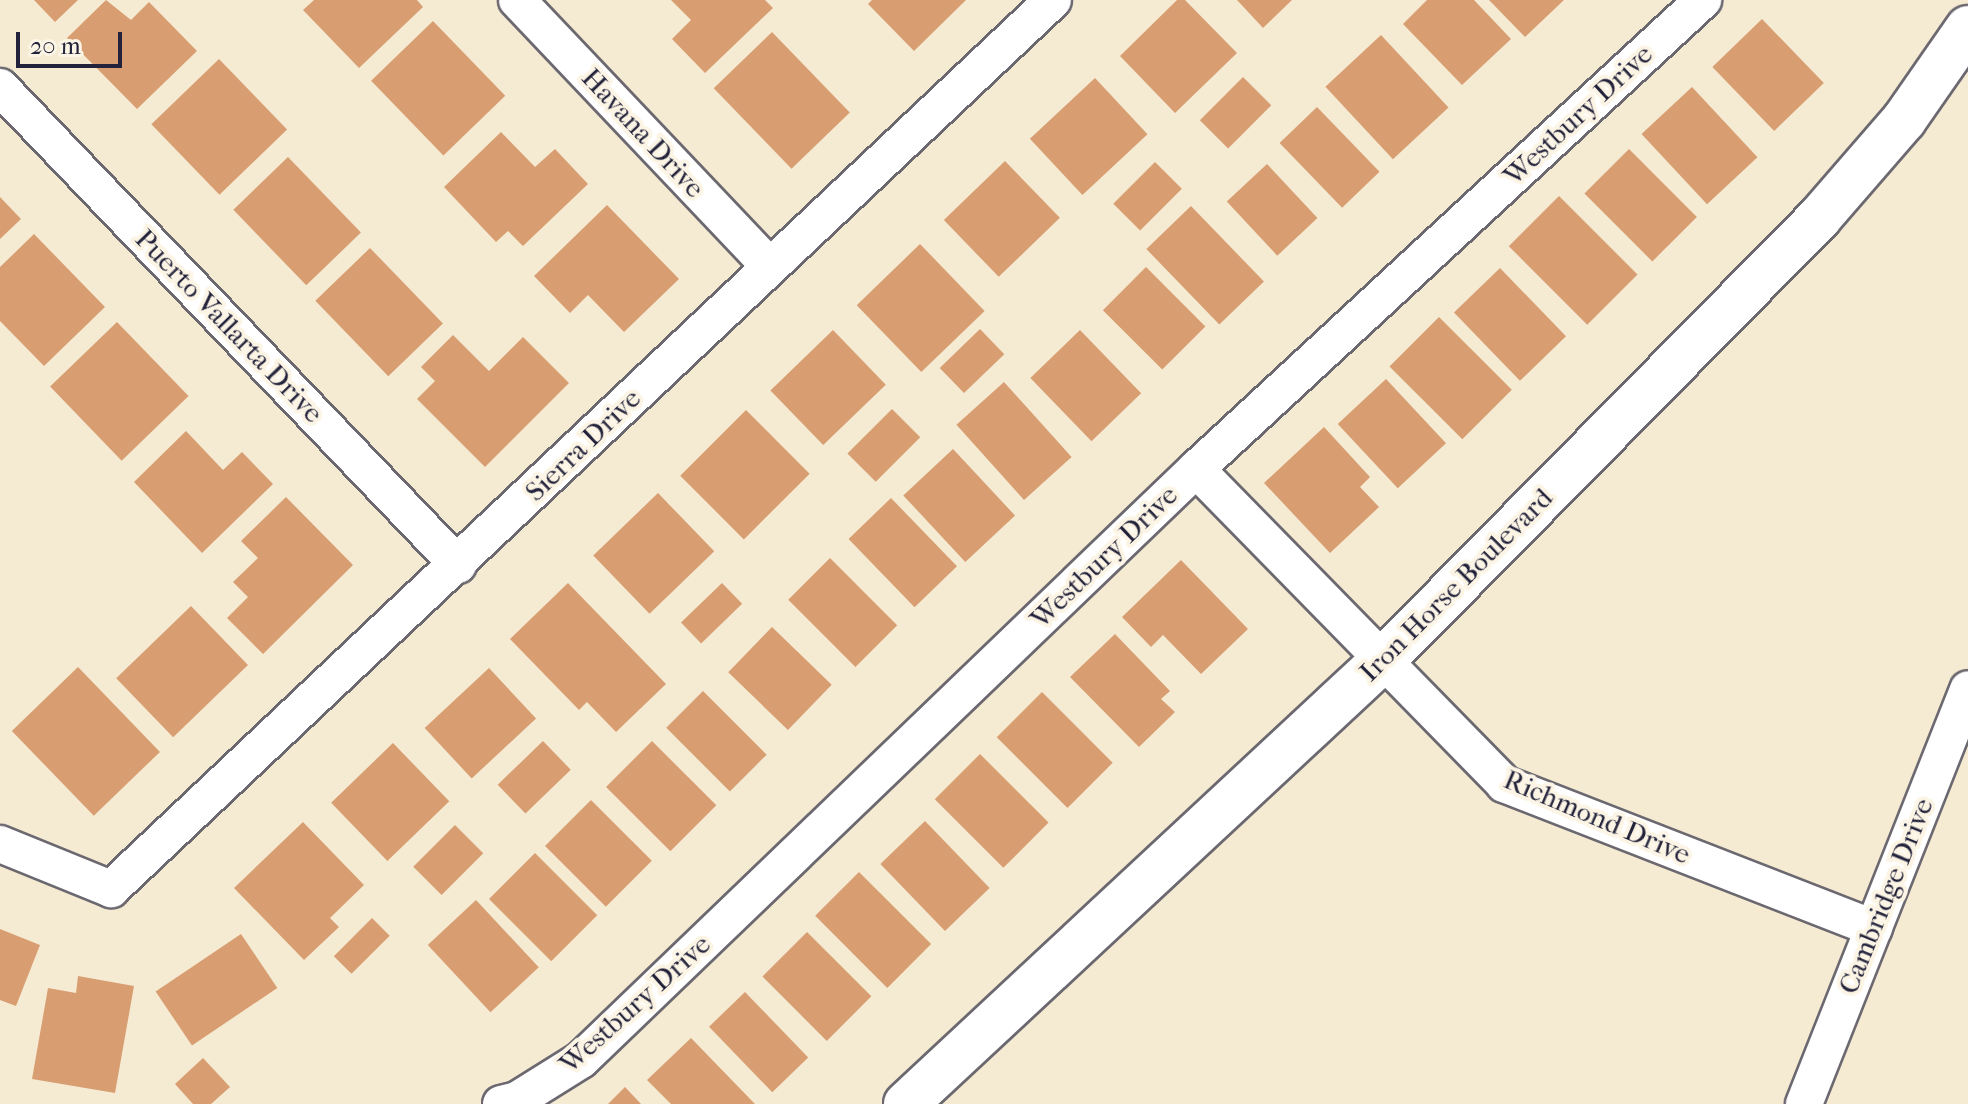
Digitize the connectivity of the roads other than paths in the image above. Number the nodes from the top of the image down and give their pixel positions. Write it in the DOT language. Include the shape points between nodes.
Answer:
graph roads {
  1 [pos="517,0"];
  2 [pos="1053,0"];
  3 [pos="1703,0"];
  4 [pos="1968,28"];
  5 [pos="0,87"];
  6 [pos="769,266"];
  7 [pos="1196,469"];
  8 [pos="458,565"];
  9 [pos="1383,660"];
  10 [pos="1968,689"];
  11 [pos="0,844"];
  12 [pos="1874,928"];
  13 [pos="501,1104"];
  14 [pos="906,1104"];
  15 [pos="1804,1104"];
  1 -- 6 [label="street, Havana Drive"];
  2 -- 6 [label="street, Sierra Drive"];
  3 -- 7 [label="street, Westbury Drive"];
  4 -- 9 [label="street, Iron Horse Boulevard" via="1904,120 1819,218"];
  5 -- 8 [label="street, Puerto Vallarta Drive"];
  6 -- 8 [label="street, Sierra Drive"];
  7 -- 9 [label="street, Richmond Drive"];
  7 -- 13 [label="street, Westbury Drive" via="581,1060 517,1100"];
  8 -- 11 [label="street, Sierra Drive" via="111,889"];
  9 -- 12 [label="street, Richmond Drive" via="1504,784"];
  9 -- 14 [label="street, Iron Horse Boulevard"];
  10 -- 12 [label="street, Cambridge Drive"];
  12 -- 15 [label="street, Cambridge Drive"];
}
